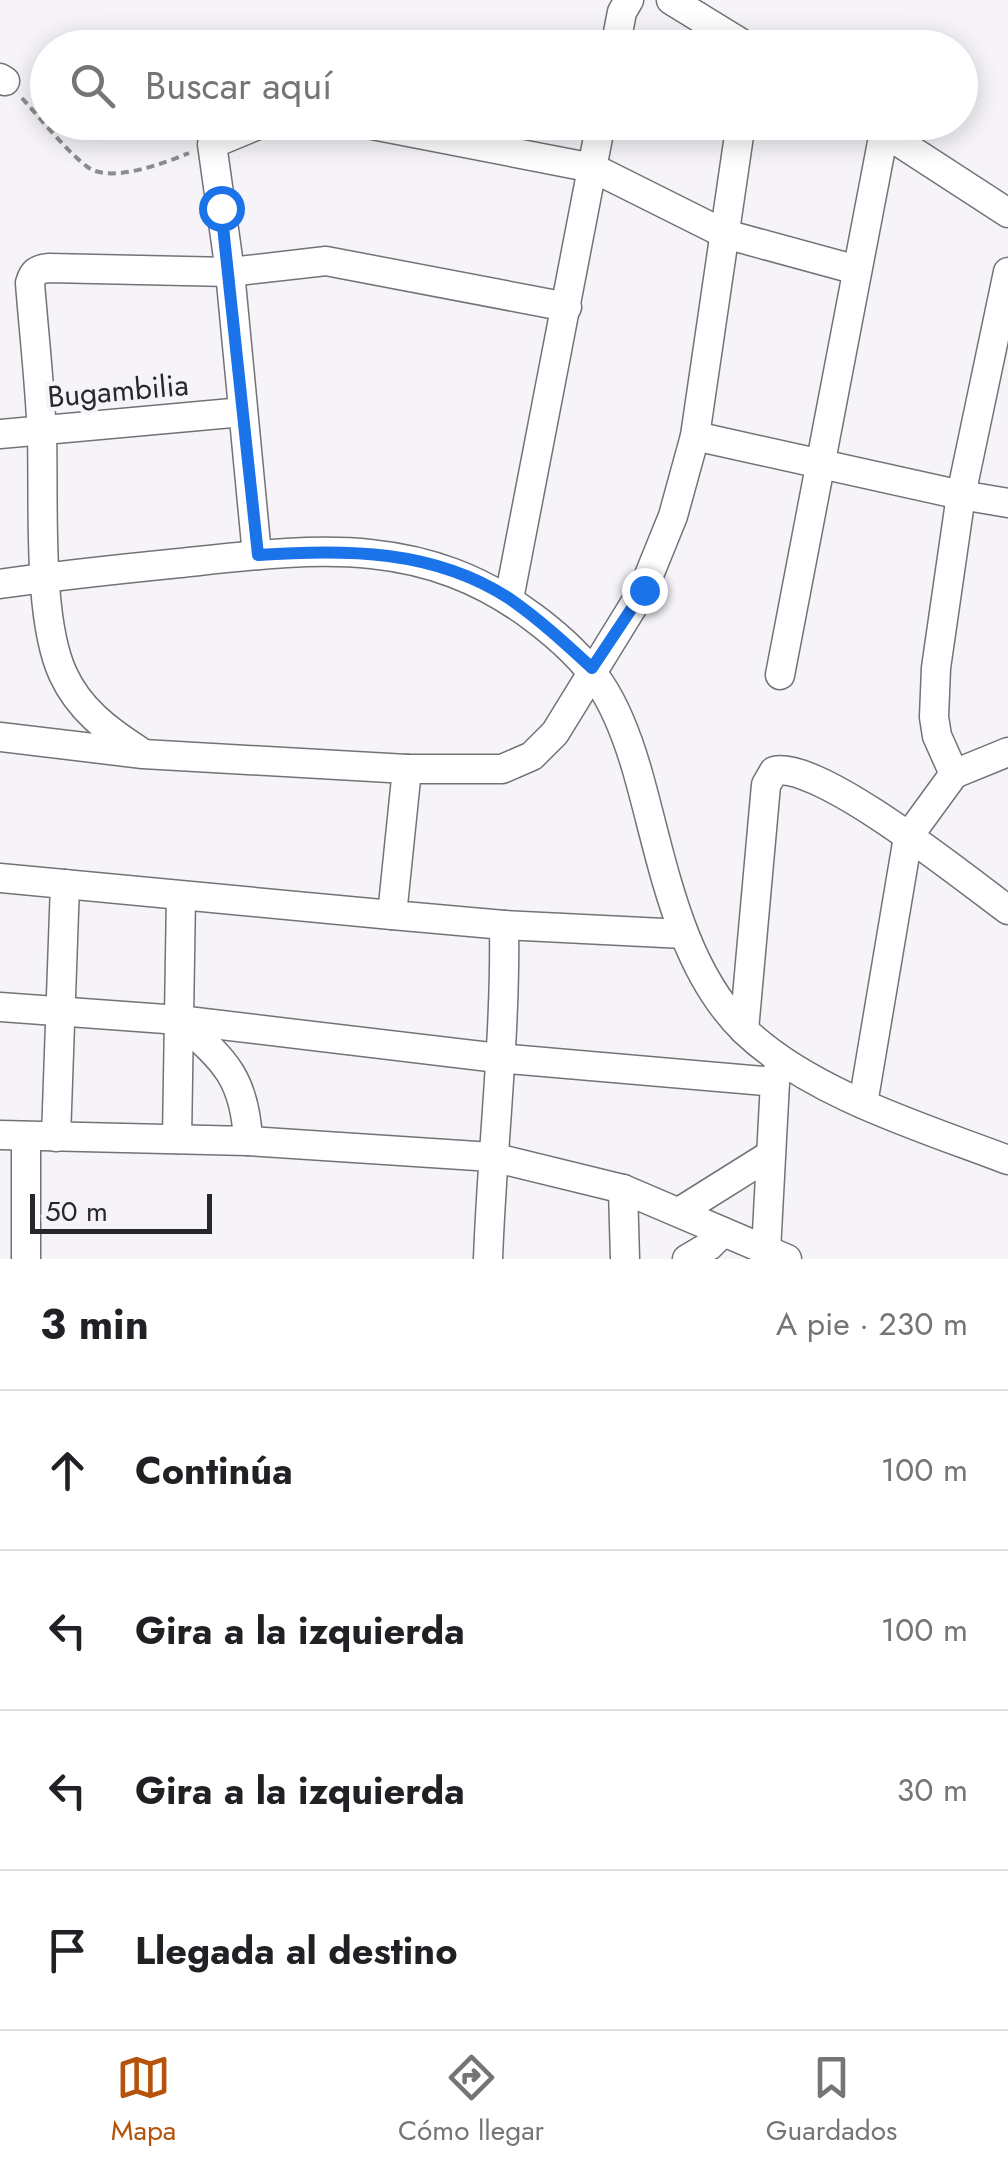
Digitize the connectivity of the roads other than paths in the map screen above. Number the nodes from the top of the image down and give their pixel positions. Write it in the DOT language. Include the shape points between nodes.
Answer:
graph roads {
  1 [pos="629,0"];
  2 [pos="671,0"];
  3 [pos="618,30"];
  4 [pos="720,30"];
  5 [pos="222,140"];
  6 [pos="449,140"];
  7 [pos="598,140"];
  8 [pos="738,140"];
  9 [pos="874,140"];
  10 [pos="896,140"];
  11 [pos="593,168"];
  12 [pos="1008,213"];
  13 [pos="725,234"];
  14 [pos="857,270"];
  15 [pos="230,272"];
  16 [pos="1008,272"];
  17 [pos="568,306"];
  18 [pos="243,412"];
  19 [pos="42,432"];
  20 [pos="0,434"];
  21 [pos="695,436"];
  22 [pos="820,462"];
  23 [pos="961,496"];
  24 [pos="1008,503"];
  25 [pos="258,555"];
  26 [pos="45,578"];
  27 [pos="0,584"];
  28 [pos="510,599"];
  29 [pos="592,668"];
  30 [pos="780,674"];
  31 [pos="0,737"];
  32 [pos="1008,752"];
  33 [pos="143,754"];
  34 [pos="408,769"];
  35 [pos="954,774"];
  36 [pos="908,837"];
  37 [pos="0,878"];
  38 [pos="65,884"];
  39 [pos="181,896"];
  40 [pos="1008,910"];
  41 [pos="392,915"];
  42 [pos="504,925"];
  43 [pos="684,934"];
  44 [pos="0,1007"];
  45 [pos="61,1012"];
  46 [pos="179,1020"];
  47 [pos="744,1030"];
  48 [pos="498,1058"];
  49 [pos="777,1070"];
  50 [pos="862,1104"];
  51 [pos="13,1136"];
  52 [pos="56,1136"];
  53 [pos="177,1140"];
  54 [pos="248,1141"];
  55 [pos="770,1155"];
  56 [pos="492,1157"];
  57 [pos="1008,1160"];
  58 [pos="623,1189"];
  59 [pos="678,1212"];
  60 [pos="724,1232"];
  61 [pos="774,1256"];
  62 [pos="26,1259"];
  63 [pos="488,1259"];
  64 [pos="624,1259"];
  65 [pos="688,1259"];
  1 -- 3 [label="street"];
  2 -- 4 [label="street"];
  5 -- 15 [label="street" via="212,144"];
  6 -- 11 [label="street"];
  7 -- 11 [label="street"];
  8 -- 13 [label="street"];
  9 -- 14 [label="street"];
  10 -- 12 [label="street"];
  11 -- 13 [label="street"];
  11 -- 17 [label="street"];
  13 -- 14 [label="street"];
  13 -- 21 [label="street"];
  14 -- 22 [label="street"];
  15 -- 17 [label="street" via="326,261"];
  15 -- 18 [label="street"];
  15 -- 19 [label="street" via="39,268 30,283"];
  16 -- 23 [label="street"];
  17 -- 28 [label="street"];
  18 -- 19 [label="street, Bugambilia"];
  18 -- 25 [label="street"];
  19 -- 20 [label="street, Bugambilia"];
  19 -- 26 [label="street"];
  21 -- 22 [label="street"];
  21 -- 29 [label="street" via="659,557"];
  22 -- 23 [label="street"];
  22 -- 30 [label="street"];
  23 -- 24 [label="street"];
  23 -- 35 [label="street" via="934,694 938,736"];
  25 -- 26 [label="street"];
  25 -- 28 [label="street" via="376,553 450,570"];
  26 -- 27 [label="street"];
  26 -- 33 [label="street" via="61,671 78,702"];
  28 -- 29 [label="street"];
  29 -- 34 [label="street" via="555,733 522,762 502,769"];
  29 -- 43 [label="street" via="628,740"];
  31 -- 33 [label="street"];
  32 -- 35 [label="street"];
  33 -- 34 [label="street"];
  34 -- 41 [label="street"];
  35 -- 36 [label="street"];
  36 -- 40 [label="street"];
  36 -- 47 [label="street" via="801,772 774,771 766,785"];
  36 -- 50 [label="street"];
  37 -- 38 [label="street"];
  38 -- 39 [label="street"];
  38 -- 45 [label="street"];
  39 -- 41 [label="street"];
  39 -- 46 [label="street"];
  41 -- 42 [label="street"];
  42 -- 43 [label="street"];
  42 -- 48 [label="street"];
  43 -- 47 [label="street" via="696,965"];
  44 -- 45 [label="street"];
  45 -- 46 [label="street"];
  45 -- 52 [label="street"];
  46 -- 48 [label="street"];
  46 -- 53 [label="street"];
  46 -- 54 [label="street" via="222,1059 246,1102"];
  47 -- 49 [label="street"];
  48 -- 49 [label="street"];
  48 -- 56 [label="street"];
  49 -- 50 [label="street"];
  49 -- 55 [label="street"];
  50 -- 57 [label="street"];
  51 -- 52 [label="street"];
  51 -- 62 [label="street"];
  52 -- 53 [label="street"];
  53 -- 54 [label="street"];
  54 -- 56 [label="street"];
  55 -- 59 [label="street"];
  55 -- 61 [label="street"];
  56 -- 58 [label="street"];
  56 -- 63 [label="street"];
  58 -- 59 [label="street"];
  58 -- 64 [label="street"];
  59 -- 60 [label="street"];
  60 -- 61 [label="street"];
  60 -- 65 [label="street"];
}
